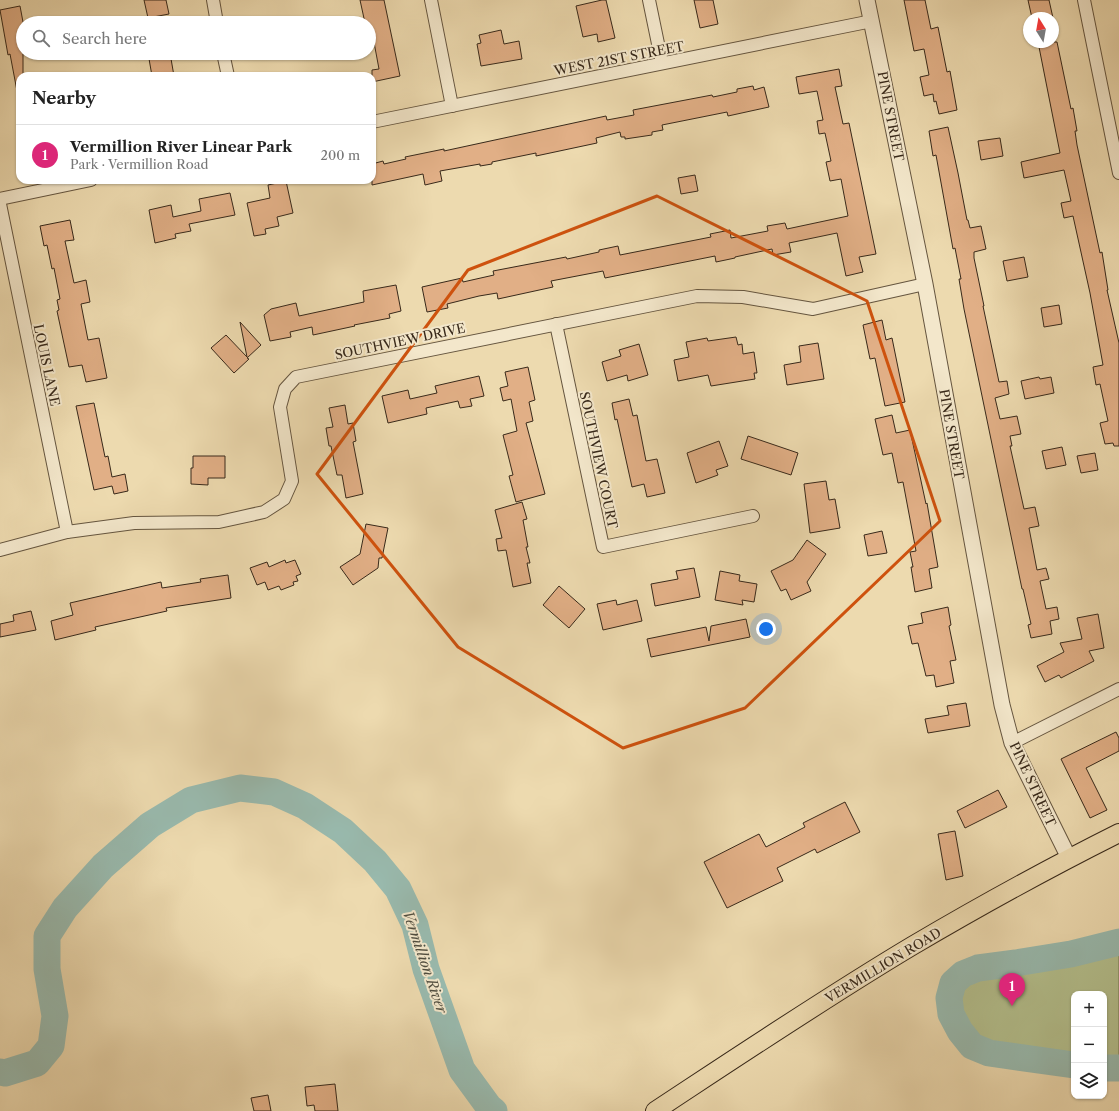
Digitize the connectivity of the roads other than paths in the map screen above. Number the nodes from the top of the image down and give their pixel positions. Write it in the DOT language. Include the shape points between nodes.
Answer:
graph roads {
  1 [pos="213,0"];
  2 [pos="431,0"];
  3 [pos="649,0"];
  4 [pos="867,0"];
  5 [pos="1084,0"];
  6 [pos="216,16"];
  7 [pos="872,21"];
  8 [pos="225,60"];
  9 [pos="662,63"];
  10 [pos="227,72"];
  11 [pos="452,106"];
  12 [pos="376,121"];
  13 [pos="1119,173"];
  14 [pos="72,184"];
  15 [pos="0,199"];
  16 [pos="0,204"];
  17 [pos="925,284"];
  18 [pos="556,324"];
  19 [pos="753,516"];
  20 [pos="67,532"];
  21 [pos="0,550"];
  22 [pos="1119,689"];
  23 [pos="1012,743"];
  24 [pos="1119,833"];
  25 [pos="1069,858"];
  26 [pos="655,1111"];
  1 -- 6 [label="street"];
  2 -- 11 [label="street"];
  3 -- 9 [label="street"];
  4 -- 7 [label="street, PINE STREET"];
  5 -- 13 [label="street"];
  7 -- 9 [label="street, WEST 21ST STREET"];
  7 -- 17 [label="street, PINE STREET"];
  8 -- 10 [label="street"];
  9 -- 11 [label="street, WEST 21ST STREET"];
  11 -- 12 [label="street, WEST 21ST STREET"];
  14 -- 15 [label="street"];
  16 -- 20 [label="street, LOUIS LANE"];
  17 -- 18 [label="street, SOUTHVIEW DRIVE" via="812,309 743,298 697,296"];
  17 -- 23 [label="street, PINE STREET" via="1002,705"];
  18 -- 19 [label="street, SOUTHVIEW COURT" via="603,547"];
  18 -- 20 [label="street, SOUTHVIEW DRIVE" via="296,377 285,389 280,407 292,482 284,499 264,512 219,522 134,523"];
  20 -- 21 [label="street, SOUTHVIEW DRIVE"];
  22 -- 23 [label="street"];
  23 -- 25 [label="street, PINE STREET"];
  24 -- 25 [label="main road, VERMILLION ROAD"];
  25 -- 26 [label="main road, VERMILLION ROAD" via="877,968"];
}
